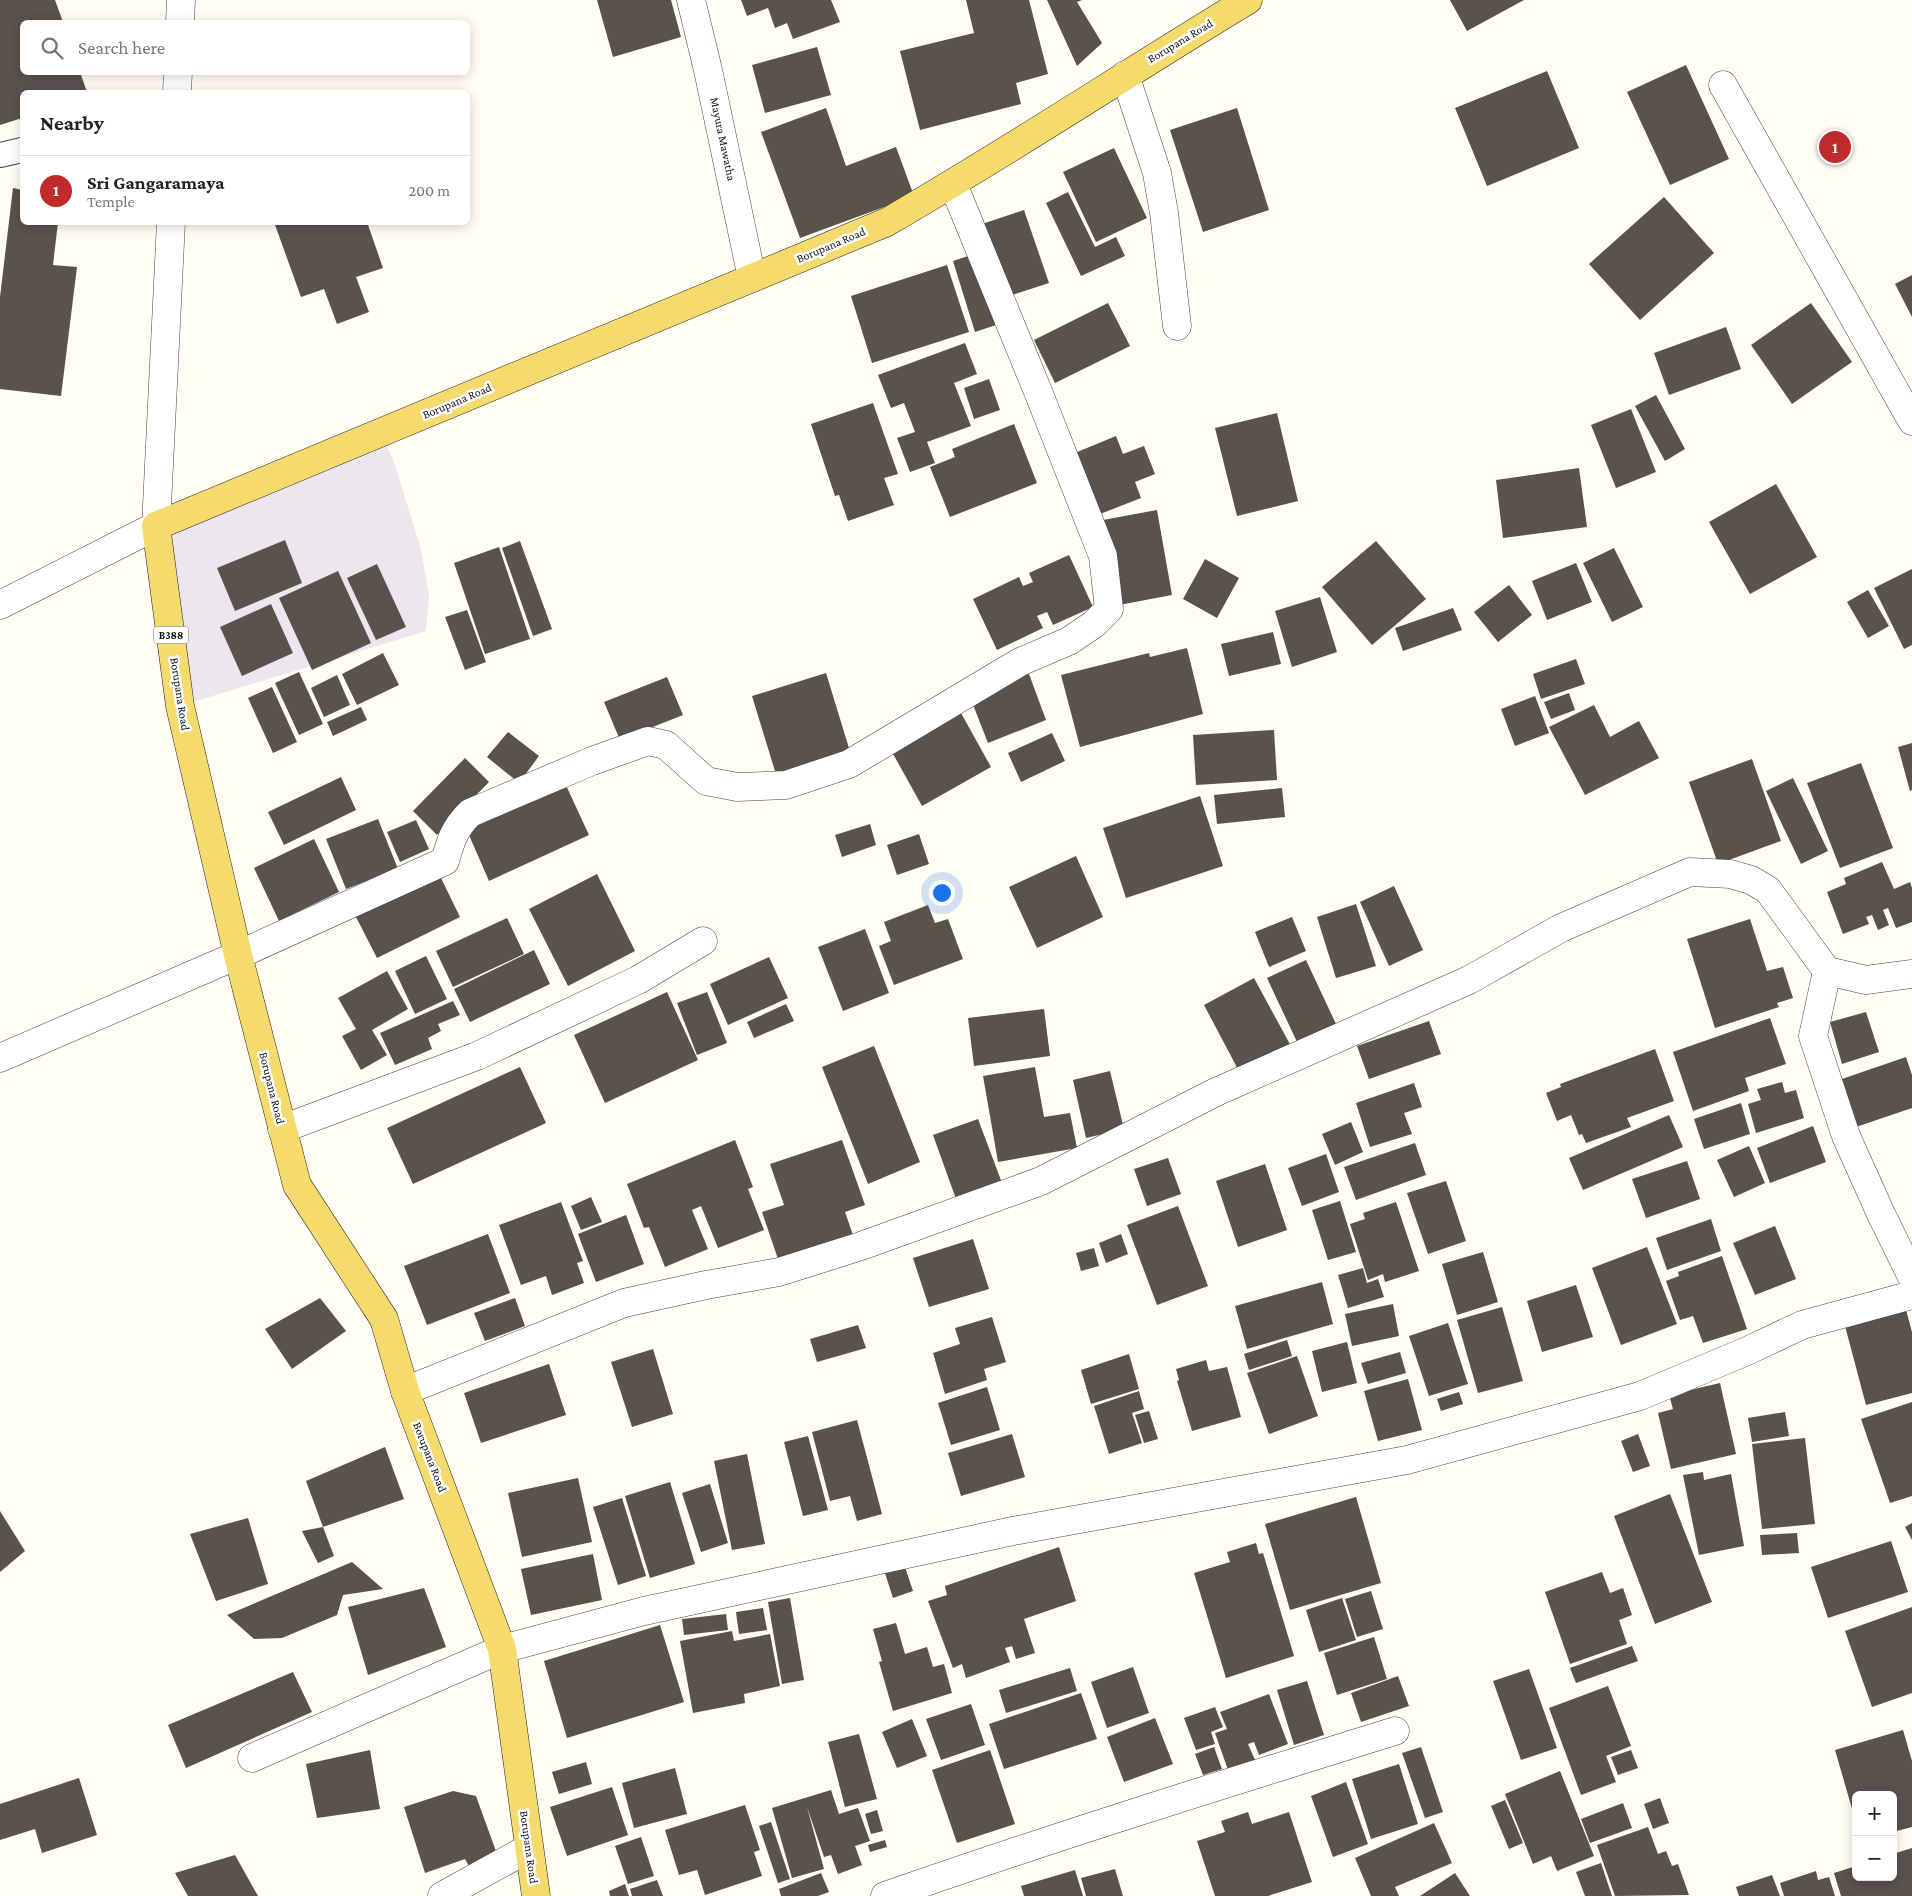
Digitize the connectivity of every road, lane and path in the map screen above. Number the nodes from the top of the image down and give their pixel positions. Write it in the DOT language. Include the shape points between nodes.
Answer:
graph roads {
  1 [pos="182,0"];
  2 [pos="691,0"];
  3 [pos="1248,0"];
  4 [pos="180,20"];
  5 [pos="1125,74"];
  6 [pos="178,75"];
  7 [pos="1723,85"];
  8 [pos="177,90"];
  9 [pos="20,150"];
  10 [pos="0,155"];
  11 [pos="953,184"];
  12 [pos="171,225"];
  13 [pos="752,278"];
  14 [pos="1177,326"];
  15 [pos="1912,421"];
  16 [pos="156,526"];
  17 [pos="0,605"];
  18 [pos="703,941"];
  19 [pos="238,956"];
  20 [pos="1827,971"];
  21 [pos="1912,974"];
  22 [pos="0,1058"];
  23 [pos="282,1129"];
  24 [pos="1912,1277"];
  25 [pos="1912,1294"];
  26 [pos="405,1391"];
  27 [pos="502,1649"];
  28 [pos="1395,1731"];
  29 [pos="252,1758"];
  30 [pos="529,1848"];
  31 [pos="442,1896"];
  32 [pos="536,1896"];
  33 [pos="885,1896"];
  1 -- 4 [label="street"];
  2 -- 13 [label="street, Mayura Mawatha"];
  3 -- 5 [label="main road, Borupana Road"];
  5 -- 11 [label="main road, Borupana Road"];
  5 -- 14 [label="street" via="1157,173"];
  6 -- 8 [label="street"];
  7 -- 15 [label="street"];
  9 -- 10 [label="lane"];
  11 -- 13 [label="main road, Borupana Road" via="887,222"];
  11 -- 19 [label="street" via="1102,556 1109,609 1069,641 1020,662 849,764 786,785 737,787 706,781 666,745 648,741 592,761 470,813 452,836 445,861"];
  12 -- 16 [label="street"];
  13 -- 16 [label="main road, Borupana Road"];
  16 -- 17 [label="street"];
  16 -- 19 [label="main road, Borupana Road / B388" via="180,706"];
  18 -- 23 [label="street" via="638,980 476,1056"];
  19 -- 22 [label="street"];
  19 -- 23 [label="main road, Borupana Road / B388"];
  20 -- 21 [label="street" via="1866,980"];
  20 -- 24 [label="street" via="1813,1036 1846,1136"];
  20 -- 26 [label="street" via="1768,890 1751,880 1730,874 1690,872 1562,928 1468,980 1216,1092 1041,1181 779,1272 624,1303"];
  23 -- 26 [label="main road, Borupana Road / B388" via="297,1185 384,1320"];
  25 -- 27 [label="street" via="1802,1325 1640,1396 1407,1460 1013,1531 644,1611"];
  26 -- 27 [label="main road, Borupana Road / B388"];
  27 -- 29 [label="street"];
  27 -- 30 [label="main road, Borupana Road / B388"];
  28 -- 33 [label="street" via="1116,1817"];
  30 -- 31 [label="street"];
  30 -- 32 [label="main road, Borupana Road / B388"];
}
